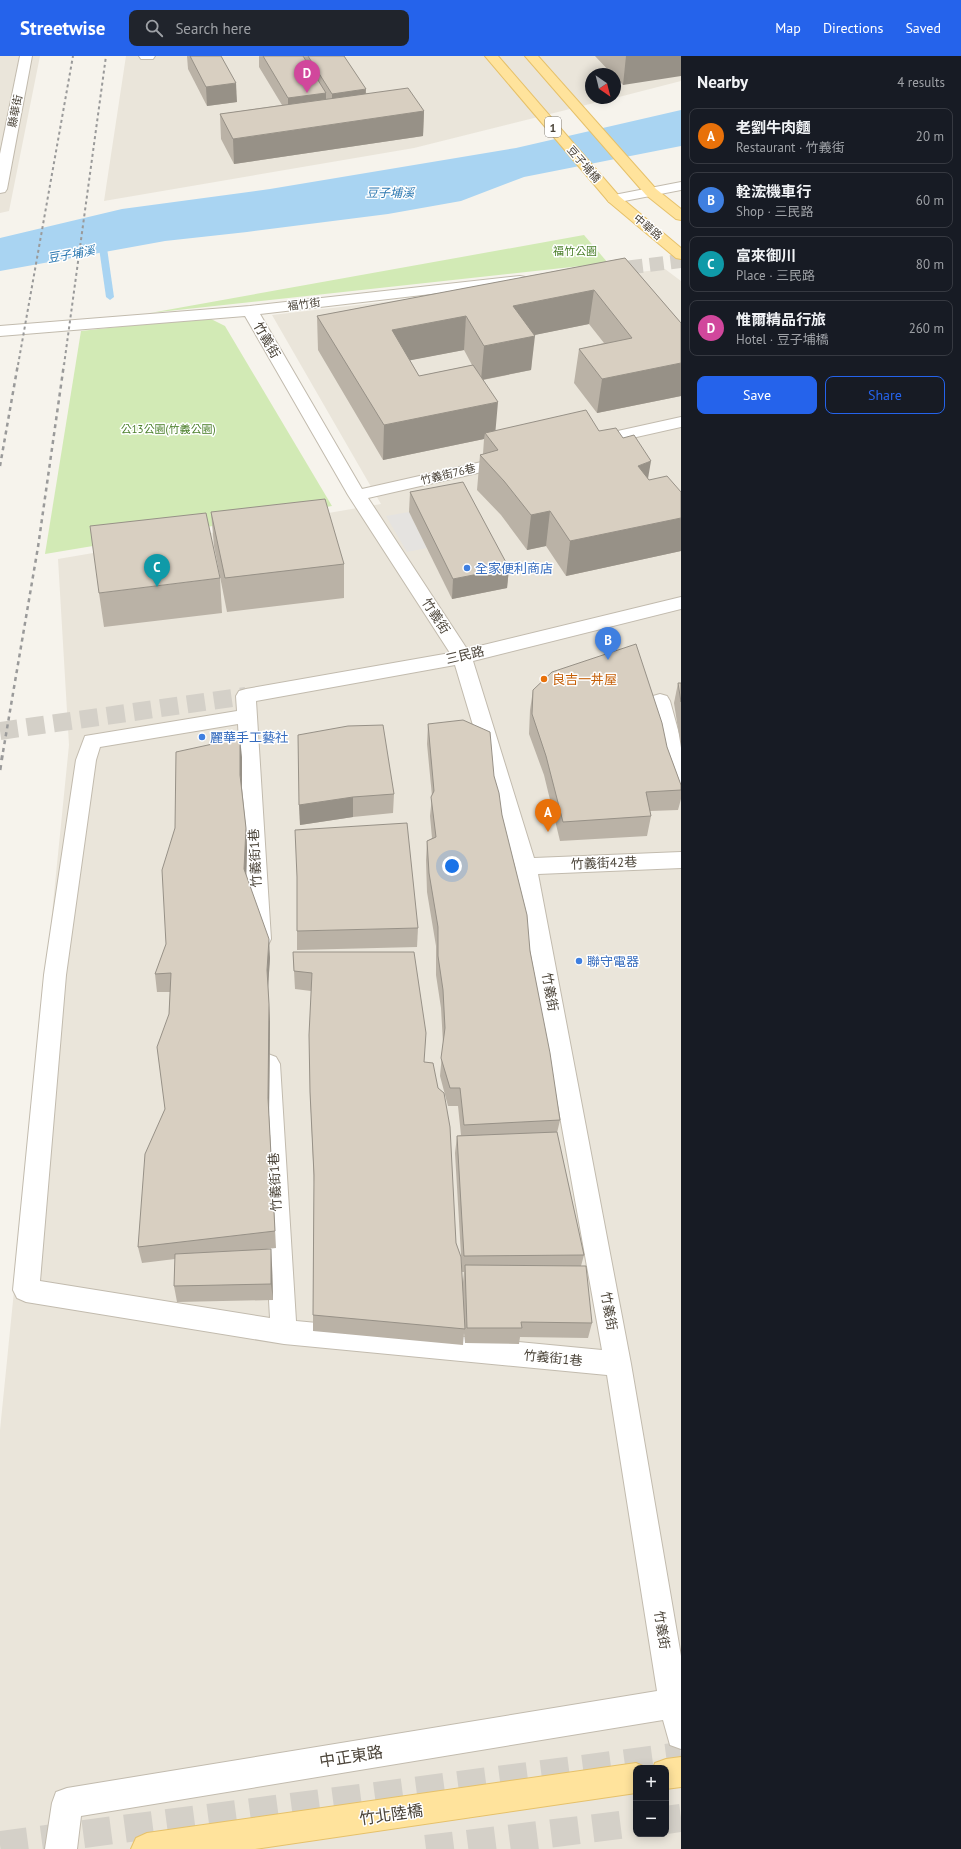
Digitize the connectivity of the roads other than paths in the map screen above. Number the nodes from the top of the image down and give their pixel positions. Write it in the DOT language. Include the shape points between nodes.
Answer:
graph roads {
  1 [pos="26,56"];
  2 [pos="145,56"];
  3 [pos="149,56"];
  4 [pos="491,56"];
  5 [pos="531,56"];
  6 [pos="2,170"];
  7 [pos="681,186"];
  8 [pos="0,189"];
  9 [pos="651,192"];
  10 [pos="614,199"];
  11 [pos="681,216"];
  12 [pos="681,255"];
  13 [pos="538,278"];
  14 [pos="250,311"];
  15 [pos="0,331"];
  16 [pos="681,422"];
  17 [pos="573,446"];
  18 [pos="526,457"];
  19 [pos="356,495"];
  20 [pos="681,603"];
  21 [pos="462,657"];
  22 [pos="660,700"];
  23 [pos="246,706"];
  24 [pos="681,777"];
  25 [pos="681,860"];
  26 [pos="526,866"];
  27 [pos="262,961"];
  28 [pos="266,1040"];
  29 [pos="284,1332"];
  30 [pos="618,1364"];
  31 [pos="677,1702"];
  32 [pos="681,1734"];
  33 [pos="681,1772"];
  34 [pos="669,1774"];
  35 [pos="633,1778"];
  36 [pos="62,1849"];
  37 [pos="147,1849"];
  1 -- 6 [label="street, 縣華街"];
  2 -- 3 [label="street"];
  4 -- 10 [label="main road, 豆子埔橋 / 1"];
  5 -- 9 [label="main road, 1"];
  6 -- 8 [label="street, 縣華街"];
  7 -- 9 [label="street"];
  9 -- 10 [label="street"];
  9 -- 11 [label="main road, 1"];
  10 -- 12 [label="main road, 中華路 / 1"];
  13 -- 14 [label="street, 福竹街"];
  14 -- 15 [label="street, 福竹街"];
  14 -- 19 [label="street, 竹義街"];
  16 -- 17 [label="street"];
  18 -- 19 [label="street, 竹義街76巷"];
  19 -- 21 [label="street, 竹義街"];
  20 -- 21 [label="street, 三民路"];
  21 -- 23 [label="street, 三民路"];
  21 -- 26 [label="street, 竹義街"];
  22 -- 24 [label="street"];
  23 -- 27 [label="street, 竹義街1巷"];
  23 -- 29 [label="street, 三民路" via="92,741 86,760 55,975 26,1290"];
  25 -- 26 [label="street, 竹義街42巷"];
  26 -- 30 [label="street, 竹義街"];
  28 -- 29 [label="street, 竹義街1巷"];
  29 -- 30 [label="street, 竹義街1巷"];
  30 -- 31 [label="street, 竹義街"];
  31 -- 32 [label="street, 竹義街"];
  31 -- 36 [label="street, 中正東路" via="67,1803"];
  33 -- 34 [label="main road"];
  35 -- 37 [label="main road, 竹北陸橋"];
}
